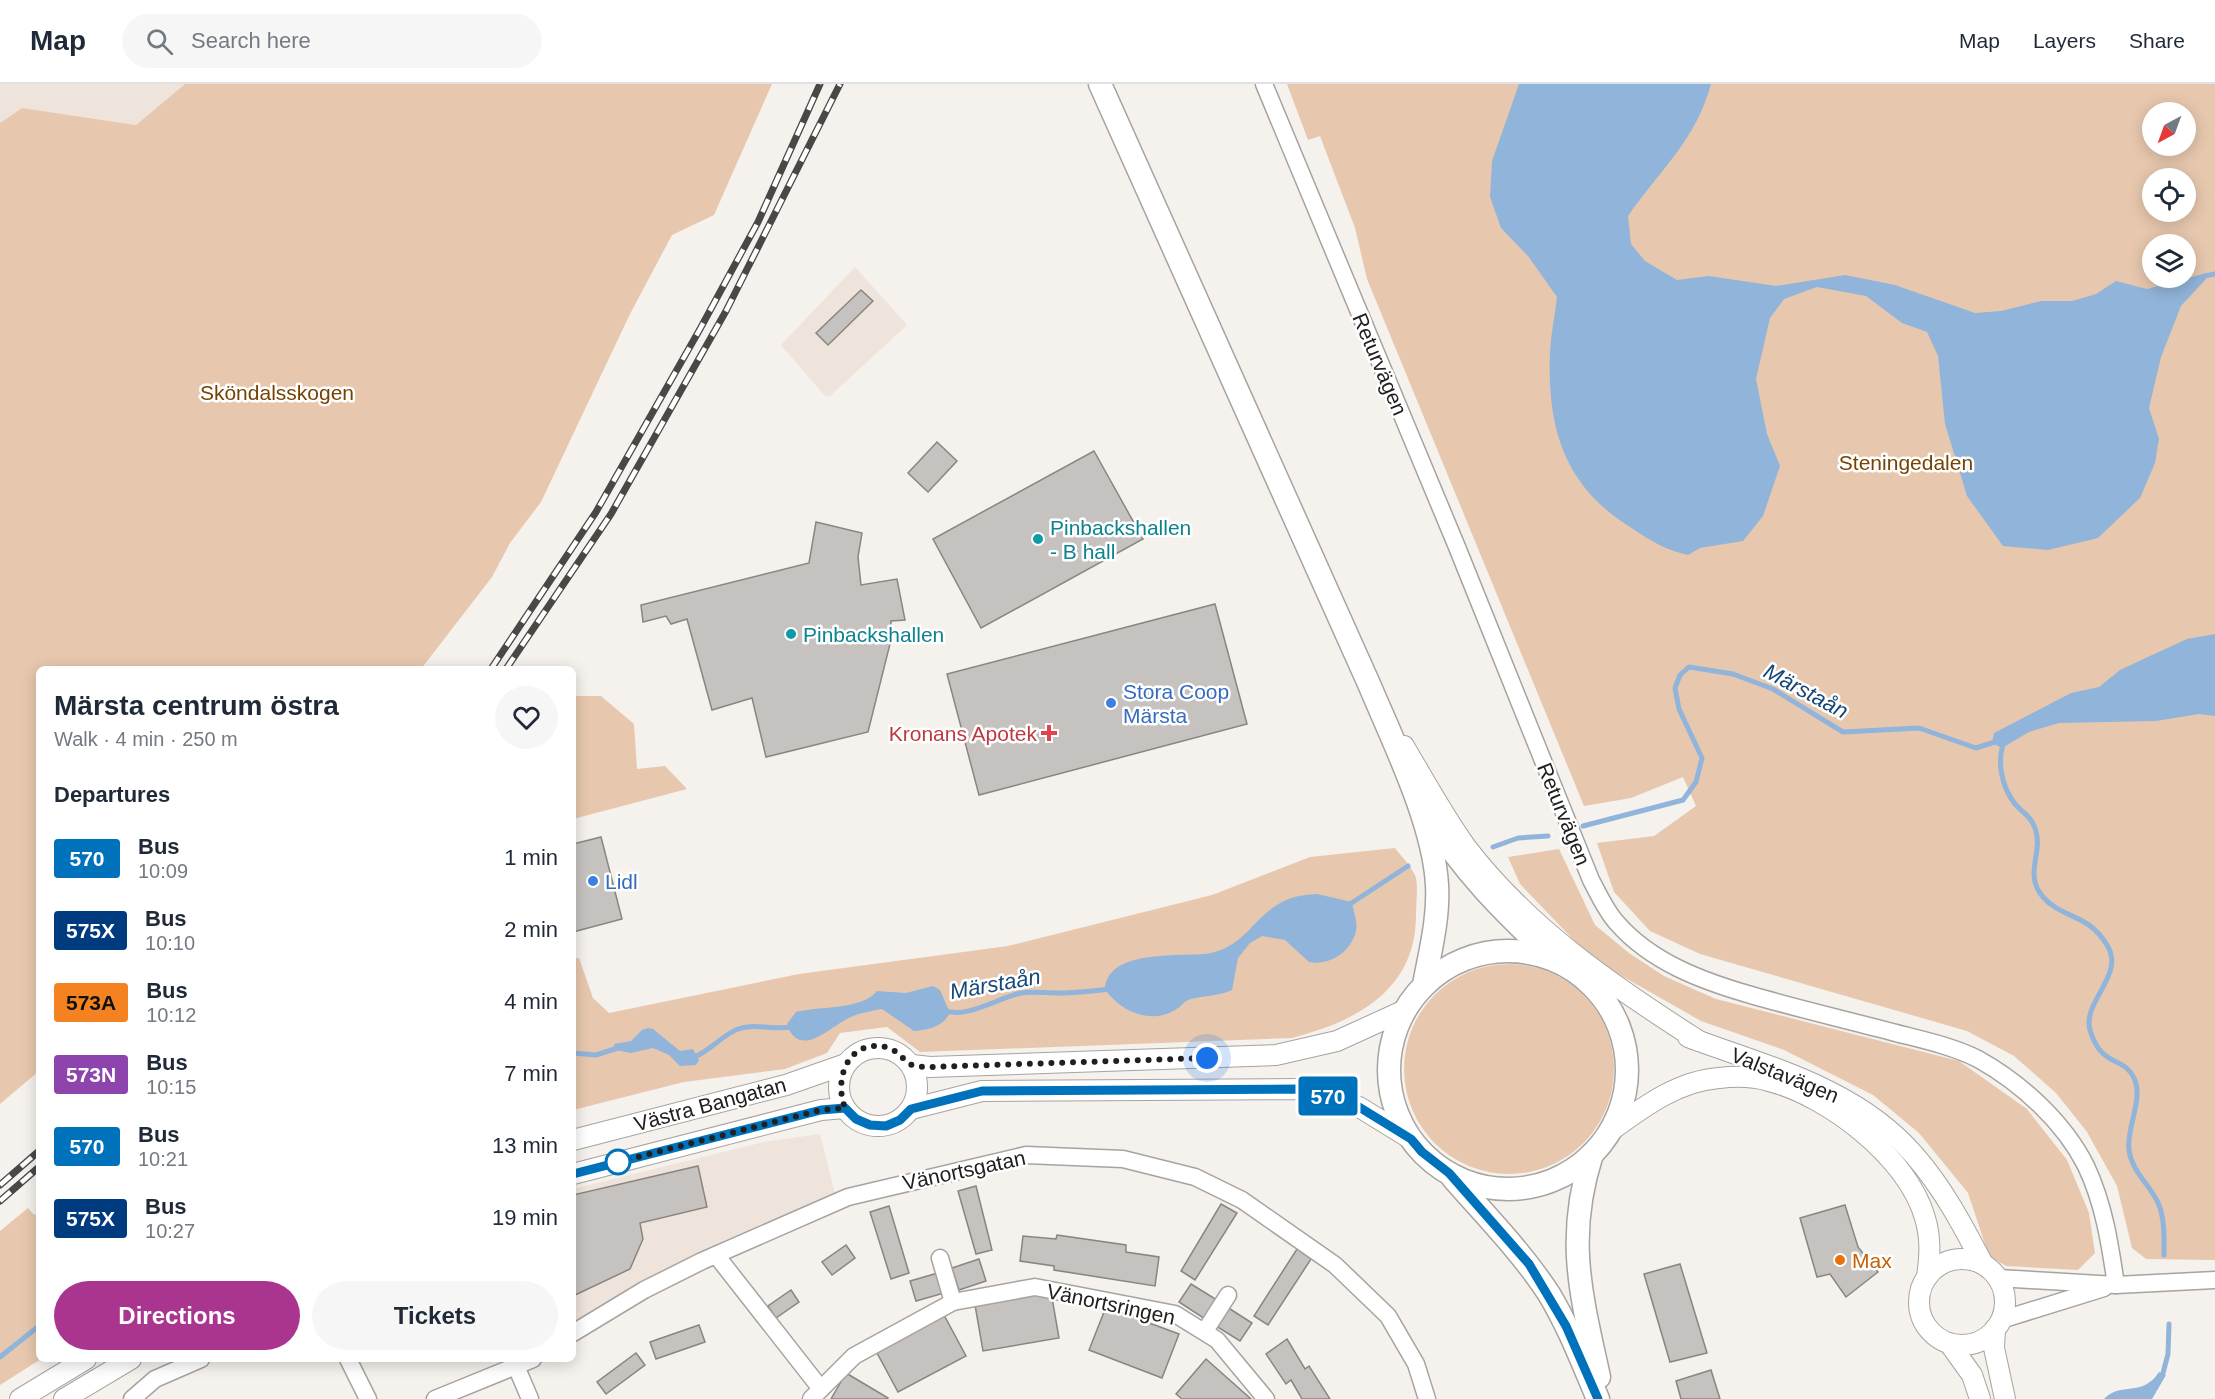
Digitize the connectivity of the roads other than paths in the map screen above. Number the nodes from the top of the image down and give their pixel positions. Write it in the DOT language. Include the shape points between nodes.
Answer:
graph roads {
  1 [pos="1100,84"];
  2 [pos="1264,84"];
  3 [pos="1369,684"];
  4 [pos="1411,784"];
  5 [pos="1557,961"];
  6 [pos="1424,985"];
  7 [pos="1594,987"];
  8 [pos="1405,1010"];
  9 [pos="1699,1041"];
  10 [pos="846,1064"];
  11 [pos="912,1065"];
  12 [pos="845,1108"];
  13 [pos="911,1109"];
  14 [pos="1610,1132"];
  15 [pos="576,1139"];
  16 [pos="1411,1139"];
  17 [pos="1592,1154"];
  18 [pos="576,1173"];
  19 [pos="1449,1173"];
  20 [pos="709,1258"];
  21 [pos="940,1258"];
  22 [pos="1983,1264"];
  23 [pos="1927,1277"];
  24 [pos="1998,1278"];
  25 [pos="2215,1280"];
  26 [pos="2116,1285"];
  27 [pos="1228,1294"];
  28 [pos="954,1302"];
  29 [pos="1998,1325"];
  30 [pos="1205,1331"];
  31 [pos="576,1332"];
  32 [pos="1949,1343"];
  33 [pos="81,1362"];
  34 [pos="126,1362"];
  35 [pos="194,1362"];
  36 [pos="350,1362"];
  37 [pos="515,1363"];
  38 [pos="816,1394"];
  39 [pos="20,1399"];
  40 [pos="64,1399"];
  41 [pos="132,1399"];
  42 [pos="368,1399"];
  43 [pos="435,1399"];
  44 [pos="530,1399"];
  45 [pos="1266,1399"];
  46 [pos="1427,1399"];
  47 [pos="1598,1399"];
  48 [pos="1604,1399"];
  49 [pos="1980,1399"];
  50 [pos="2005,1399"];
  1 -- 3 [label="main road"];
  2 -- 26 [label="street, Returvägen" via="1591,880 1616,923 1665,963 1694,976 1771,1001 1945,1046 1977,1059 2008,1079 2048,1113 2086,1165 2106,1223"];
  3 -- 4 [label="main road"];
  3 -- 9 [label="street" via="1448,821 1492,878 1572,953 1630,998"];
  4 -- 5 [label="main road" via="1439,833 1467,869"];
  4 -- 6 [label="main road" via="1437,882 1437,906"];
  5 -- 6 [label="main road" via="1522,951 1487,952 1453,964"];
  5 -- 7 [label="main road"];
  6 -- 8 [label="main road"];
  7 -- 9 [label="street, Valstavägen" via="1658,1025"];
  7 -- 14 [label="main road" via="1613,1014 1625,1046 1625,1090"];
  8 -- 11 [label="street" via="1337,1041 1276,1055"];
  8 -- 16 [label="main road" via="1392,1044 1390,1089"];
  9 -- 22 [label="street, Valstavägen" via="1823,1087 1875,1119 1930,1174"];
  10 -- 11 [label="street, Västra Bangatan" via="871,1047 901,1054"];
  10 -- 12 [label="street" via="839,1078 839,1094"];
  10 -- 15 [label="street, Västra Bangatan" via="786,1085"];
  11 -- 13 [label="street" via="918,1079 918,1095"];
  12 -- 13 [label="street" via="856,1119 886,1126"];
  12 -- 18 [label="street, Västra Bangatan" via="821,1110"];
  13 -- 16 [label="street" via="982,1091 1299,1089 1359,1107"];
  14 -- 17 [label="main road"];
  14 -- 23 [label="street, Valstavägen" via="1668,1093 1716,1078 1769,1081 1818,1102 1864,1133 1911,1187 1927,1228 1931,1252"];
  16 -- 19 [label="main road"];
  17 -- 19 [label="main road" via="1549,1182 1524,1188 1473,1183"];
  17 -- 48 [label="main road" via="1577,1216 1576,1252"];
  19 -- 47 [label="main road" via="1529,1264 1545,1288"];
  20 -- 31 [label="street, Vänortsgatan" via="644,1290"];
  20 -- 38 [label="street"];
  20 -- 46 [label="street, Vänortsgatan" via="848,1197 940,1174 1026,1155 1123,1159 1195,1177 1242,1200 1335,1265 1388,1316 1416,1364"];
  21 -- 28 [label="street"];
  22 -- 23 [label="street" via="1963,1258 1952,1260"];
  22 -- 24 [label="street"];
  23 -- 32 [label="street" via="1919,1296 1921,1316 1932,1332"];
  24 -- 26 [label="street"];
  24 -- 29 [label="street" via="2005,1299"];
  25 -- 26 [label="street"];
  26 -- 29 [label="street"];
  27 -- 30 [label="street"];
  28 -- 30 [label="street, Vänortsringen" via="1035,1287 1175,1314"];
  28 -- 38 [label="street, Vänortsringen" via="854,1356"];
  29 -- 32 [label="street" via="1979,1341"];
  29 -- 50 [label="street" via="1994,1348"];
  30 -- 45 [label="street, Vänortsringen" via="1235,1359"];
  32 -- 49 [label="street" via="1972,1375"];
  33 -- 39 [label="street"];
  34 -- 40 [label="street"];
  35 -- 41 [label="street" via="155,1379"];
  36 -- 42 [label="street"];
  37 -- 43 [label="street"];
  37 -- 44 [label="street"];
}
